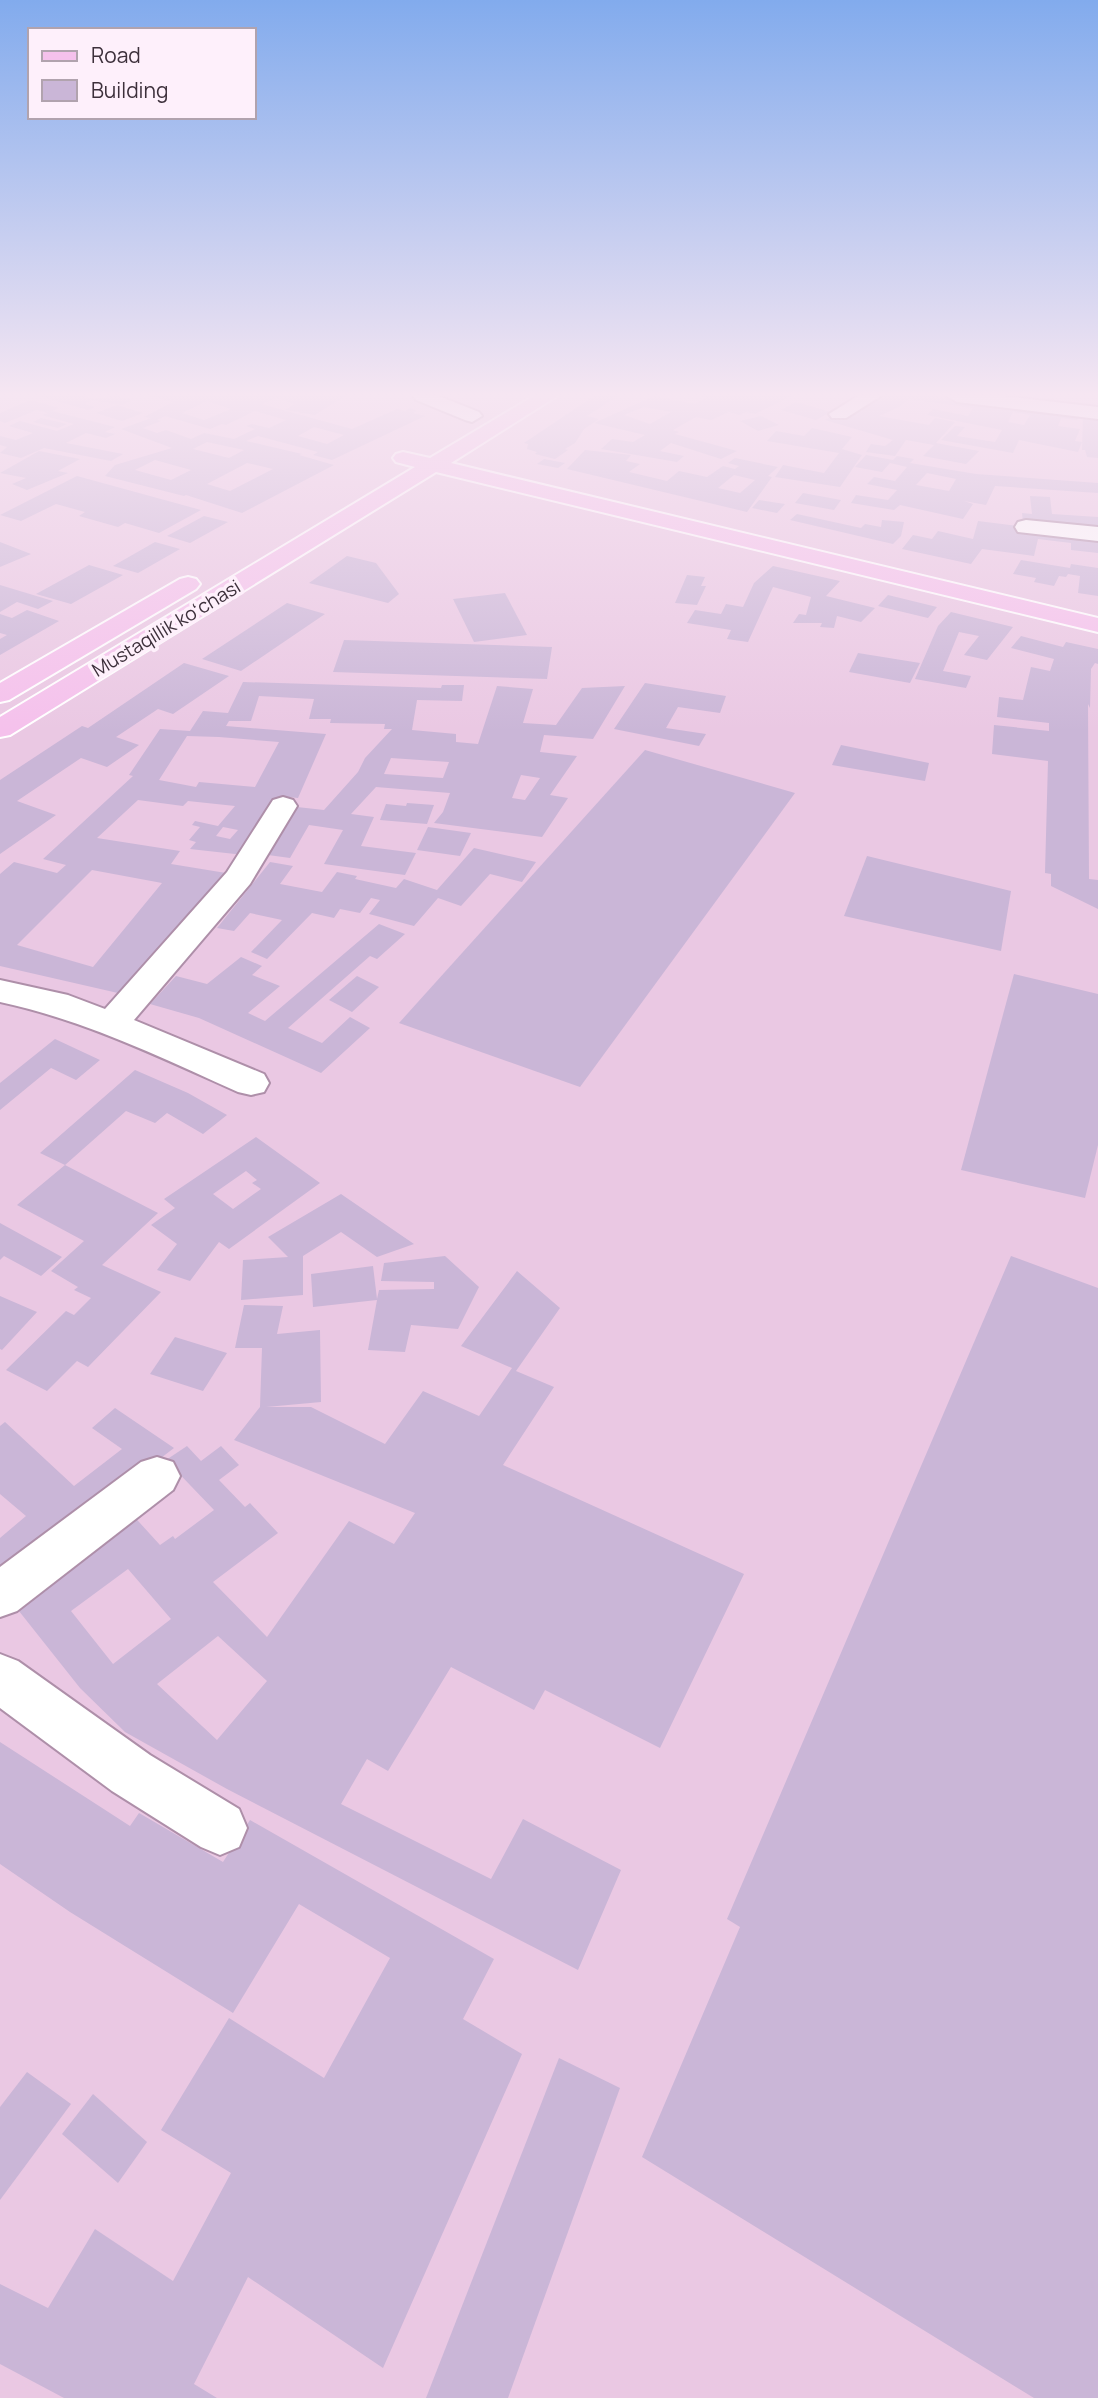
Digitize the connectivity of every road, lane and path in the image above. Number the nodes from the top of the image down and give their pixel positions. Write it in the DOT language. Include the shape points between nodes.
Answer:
graph roads {
  1 [pos="363,508"];
  2 [pos="611,508"];
  3 [pos="1026,527"];
  4 [pos="1098,534"];
  5 [pos="205,574"];
  6 [pos="1098,625"];
  7 [pos="0,694"];
  8 [pos="0,729"];
  9 [pos="283,806"];
  10 [pos="0,991"];
  11 [pos="111,1024"];
  12 [pos="251,1083"];
  13 [pos="157,1476"];
  14 [pos="0,1595"];
  15 [pos="0,1678"];
  16 [pos="220,1828"];
  1 -- 8 [label="main road, Mustaqillik koʻchasi"];
  2 -- 6 [label="main road"];
  3 -- 4 [label="street"];
  5 -- 7 [label="main road, Mustaqillik koʻchasi"];
  9 -- 11 [label="street" via="239,877"];
  10 -- 11 [label="street" via="56,1003"];
  11 -- 12 [label="street"];
  13 -- 14 [label="street"];
  15 -- 16 [label="street" via="131,1773"];
}
